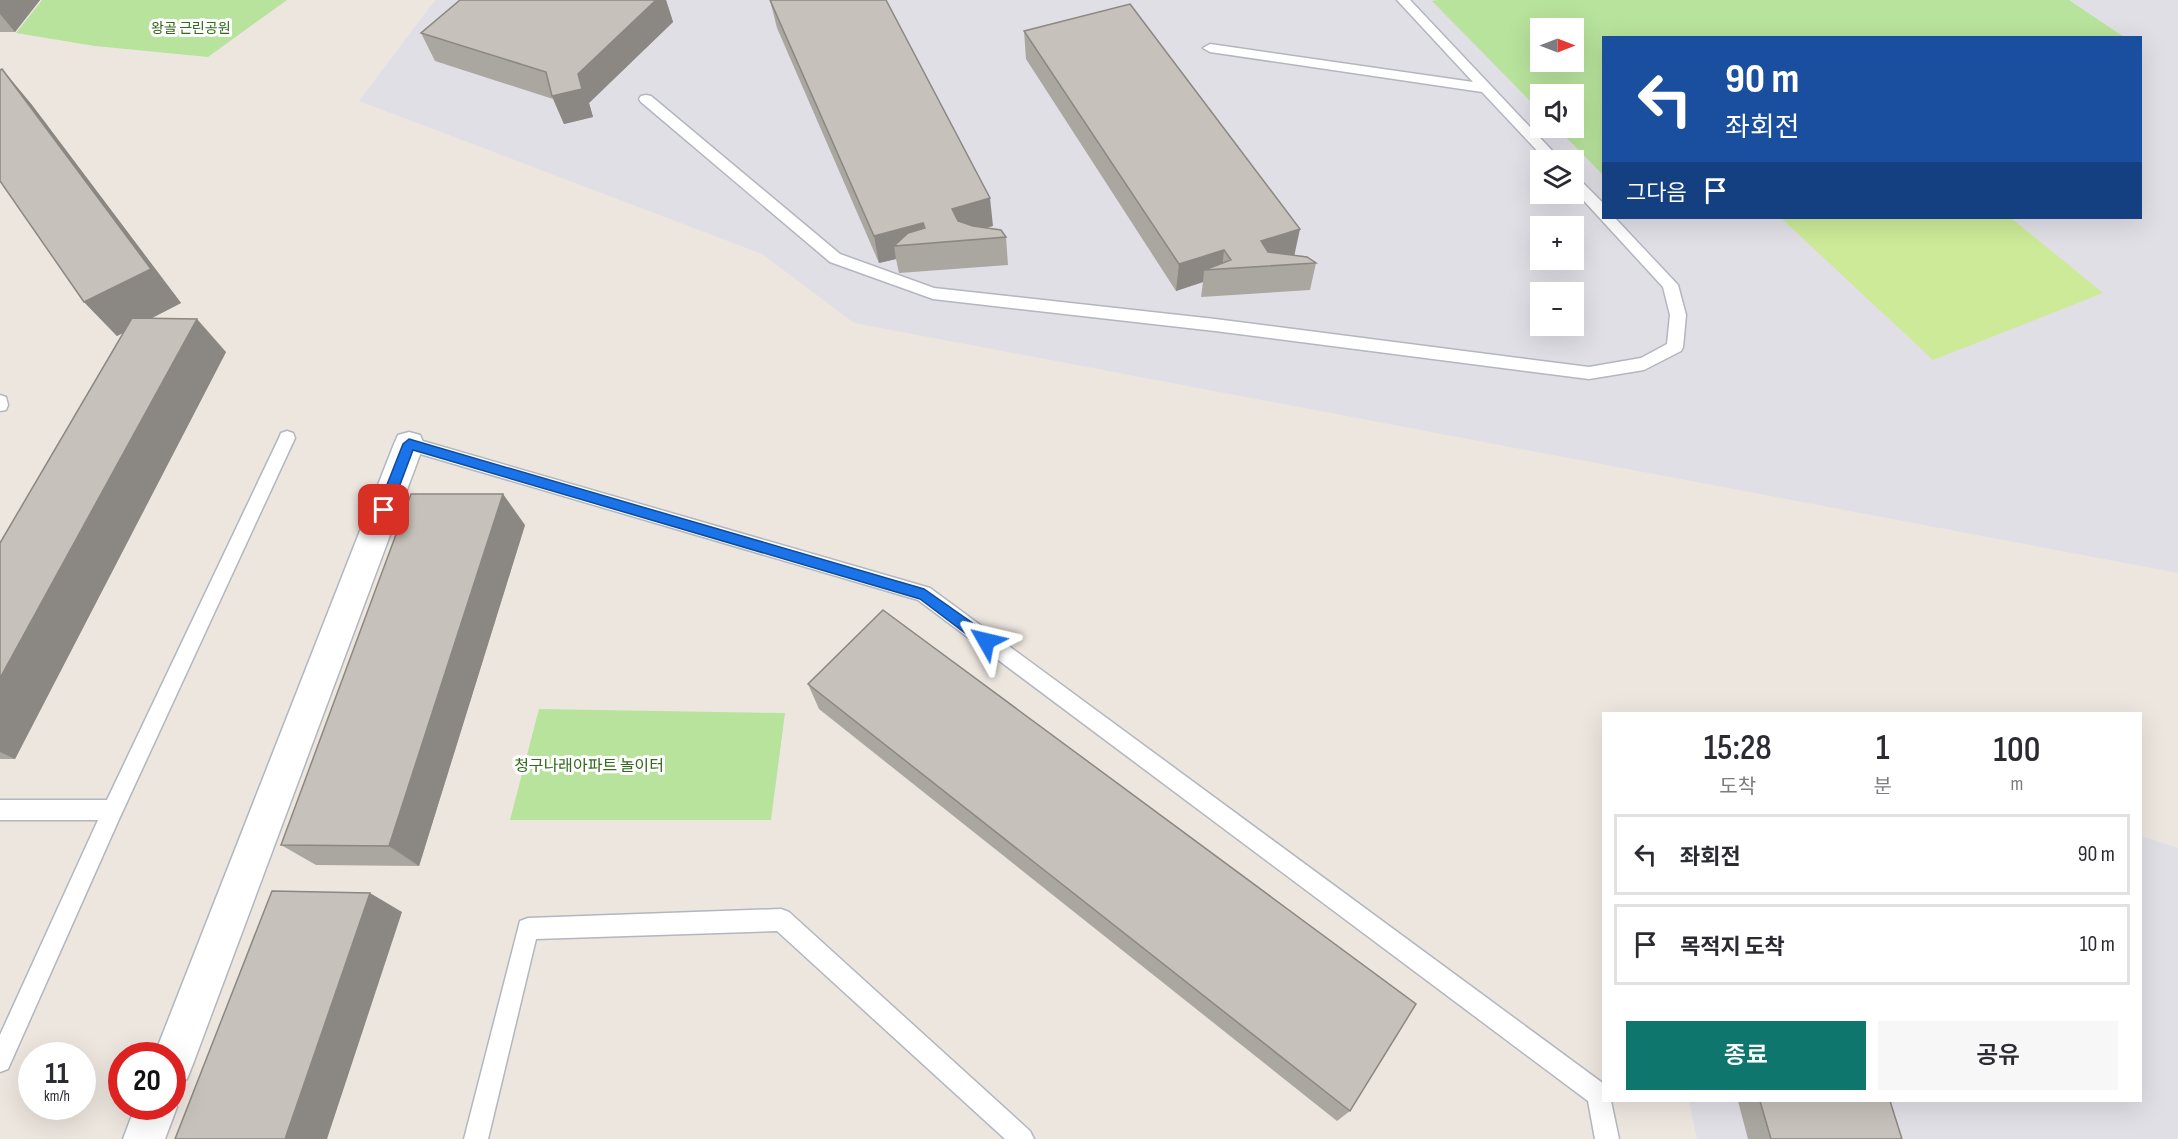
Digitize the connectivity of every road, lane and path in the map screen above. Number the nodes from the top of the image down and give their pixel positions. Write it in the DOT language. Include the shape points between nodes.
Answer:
graph roads {
  1 [pos="1403,0"];
  2 [pos="1210,48"];
  3 [pos="1485,88"];
  4 [pos="646,99"];
  5 [pos="1544,150"];
  6 [pos="1584,193"];
  7 [pos="1602,212"];
  8 [pos="1608,219"];
  9 [pos="287,438"];
  10 [pos="409,444"];
  11 [pos="0,810"];
  12 [pos="112,810"];
  13 [pos="180,1042"];
  14 [pos="0,1061"];
  15 [pos="151,1120"];
  16 [pos="144,1139"];
  17 [pos="476,1139"];
  18 [pos="1022,1139"];
  19 [pos="1607,1139"];
  1 -- 3 [label="lane"];
  2 -- 3 [label="lane"];
  3 -- 5 [label="lane"];
  4 -- 8 [label="lane" via="835,258 933,293 1589,373 1644,364 1676,347 1677,315 1670,285"];
  6 -- 7 [label="lane"];
  9 -- 12 [label="lane"];
  10 -- 13 [label="street"];
  10 -- 19 [label="lane" via="924,594 1598,1094"];
  11 -- 12 [label="lane"];
  12 -- 14 [label="lane"];
  15 -- 16 [label="street"];
  17 -- 18 [label="lane" via="528,929 781,920"];
}
